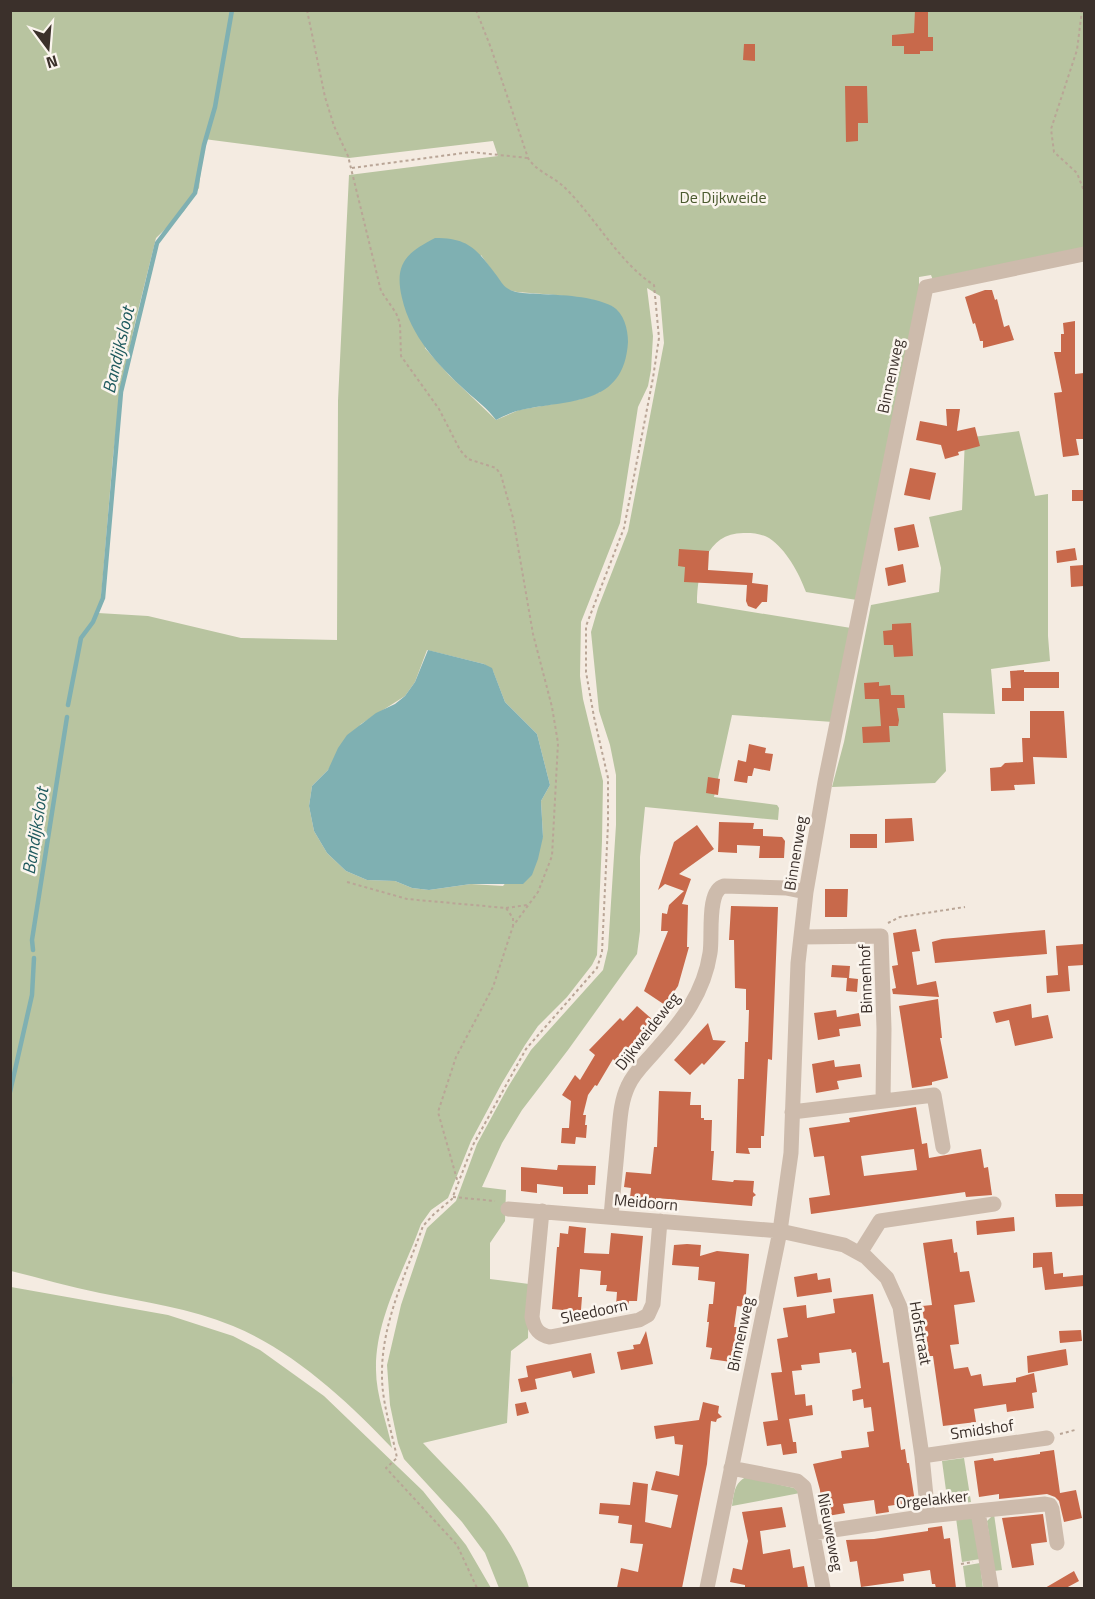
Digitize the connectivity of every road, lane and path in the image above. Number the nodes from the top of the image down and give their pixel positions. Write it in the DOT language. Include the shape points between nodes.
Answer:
graph roads {
  1 [pos="307,10"];
  2 [pos="476,10"];
  3 [pos="1082,10"];
  4 [pos="528,158"];
  5 [pos="352,168"];
  6 [pos="1084,190"];
  7 [pos="1084,254"];
  8 [pos="347,882"];
  9 [pos="806,892"];
  10 [pos="528,905"];
  11 [pos="965,907"];
  12 [pos="506,908"];
  13 [pos="513,926"];
  14 [pos="881,936"];
  15 [pos="801,937"];
  16 [pos="883,1101"];
  17 [pos="792,1112"];
  18 [pos="943,1147"];
  19 [pos="458,1184"];
  20 [pos="453,1197"];
  21 [pos="993,1204"];
  22 [pos="508,1209"];
  23 [pos="542,1211"];
  24 [pos="611,1217"];
  25 [pos="660,1221"];
  26 [pos="780,1231"];
  27 [pos="860,1253"];
  28 [pos="1047,1438"];
  29 [pos="922,1456"];
  30 [pos="731,1468"];
  31 [pos="978,1512"];
  32 [pos="928,1516"];
  33 [pos="813,1533"];
  34 [pos="1058,1543"];
  35 [pos="477,1588"];
  36 [pos="707,1588"];
  37 [pos="824,1588"];
  38 [pos="991,1588"];
  1 -- 5 [label="path" via="325,96"];
  2 -- 4 [label="path"];
  3 -- 6 [label="path" via="1077,50 1051,129 1054,152 1077,173"];
  4 -- 5 [label="path" via="471,152"];
  4 -- 19 [label="path" via="563,186 654,285 658,338 624,528 586,626 586,672 608,778 602,952 597,968 526,1049 473,1145"];
  5 -- 10 [label="path" via="381,291 400,323 401,356 439,409 460,450 468,459 496,468 501,475 513,518 533,634 558,743 552,856 538,892"];
  7 -- 9 [label="street, Binnenweg" via="926,287"];
  8 -- 12 [label="path" via="407,899"];
  9 -- 15 [label="street, Binnenweg"];
  9 -- 24 [label="street, Dijkweideweg" via="724,886 715,892 711,950 698,996 634,1075 624,1096"];
  10 -- 12 [label="path"];
  10 -- 13 [label="path"];
  11 -- 14 [label="path" via="900,917 885,925"];
  12 -- 13 [label="path"];
  13 -- 19 [label="path" via="493,987 456,1057 438,1112"];
  14 -- 15 [label="street, Binnenhof"];
  14 -- 16 [label="street, Binnenhof"];
  15 -- 17 [label="street, Binnenweg"];
  16 -- 17 [label="street"];
  16 -- 18 [label="street" via="934,1095"];
  17 -- 26 [label="street, Binnenweg"];
  19 -- 20 [label="path"];
  20 -- 22 [label="path" via="509,1202"];
  20 -- 35 [label="path" via="423,1226 388,1326 382,1378 397,1458 386,1468 457,1545"];
  21 -- 27 [label="street" via="880,1221"];
  22 -- 23 [label="street, Meidoorn"];
  23 -- 24 [label="street, Meidoorn"];
  23 -- 25 [label="street, Sleedoorn" via="532,1317 539,1333 550,1337 648,1316 653,1304"];
  24 -- 25 [label="street, Meidoorn"];
  25 -- 26 [label="street, Meidoorn"];
  26 -- 27 [label="street, Hofstraat" via="828,1240"];
  26 -- 30 [label="street, Binnenweg"];
  27 -- 29 [label="street, Hofstraat" via="887,1278 900,1307"];
  28 -- 29 [label="street, Smidshof"];
  29 -- 32 [label="street, Hofstraat"];
  30 -- 33 [label="street, Nieuweweg" via="801,1483"];
  30 -- 36 [label="street, Binnenweg"];
  31 -- 32 [label="street, Orgelakker"];
  31 -- 34 [label="street" via="1050,1505"];
  31 -- 38 [label="street, Orgelakker"];
  32 -- 33 [label="street, Orgelakker"];
  33 -- 37 [label="street, Nieuweweg"];
}
